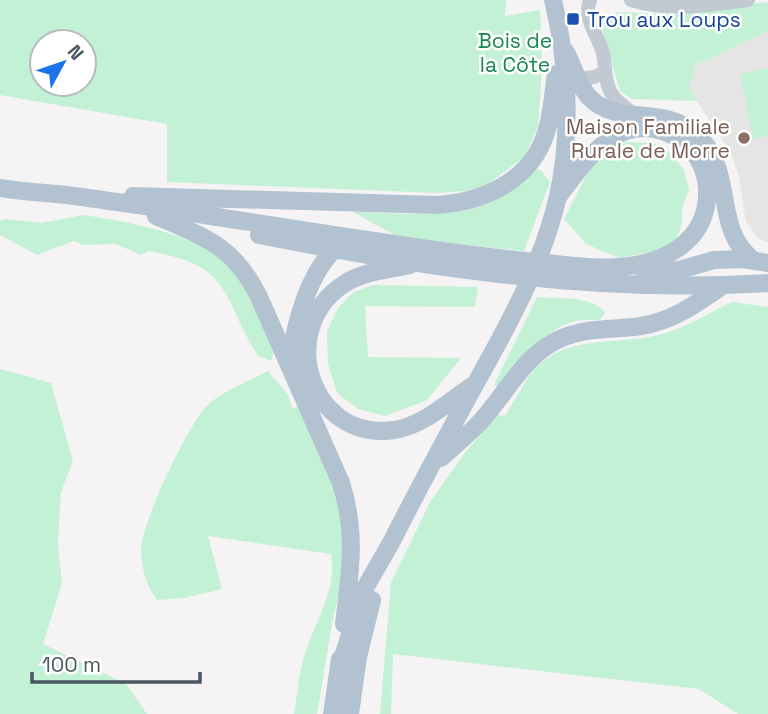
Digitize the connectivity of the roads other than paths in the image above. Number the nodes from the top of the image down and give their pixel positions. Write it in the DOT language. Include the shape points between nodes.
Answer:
graph roads {
  1 [pos="553,0"];
  2 [pos="590,0"];
  3 [pos="631,0"];
  4 [pos="748,0"];
  5 [pos="560,40"];
  6 [pos="605,72"];
  7 [pos="579,79"];
  8 [pos="635,114"];
  9 [pos="8,189"];
  10 [pos="73,196"];
  11 [pos="558,197"];
  12 [pos="156,216"];
  13 [pos="730,231"];
  14 [pos="351,239"];
  15 [pos="334,250"];
  16 [pos="721,260"];
  17 [pos="761,261"];
  18 [pos="421,263"];
  19 [pos="634,265"];
  20 [pos="768,283"];
  21 [pos="694,286"];
  22 [pos="722,286"];
  23 [pos="290,365"];
  24 [pos="476,383"];
  25 [pos="430,468"];
  26 [pos="392,541"];
  27 [pos="339,669"];
  28 [pos="332,714"];
  29 [pos="350,714"];
  1 -- 5 [label="main road"];
  2 -- 6 [label="street" via="589,17"];
  3 -- 4 [label="street" via="693,8"];
  5 -- 7 [label="main road"];
  5 -- 10 [label="main road" via="549,120 536,156 519,175 484,197 436,205"];
  5 -- 11 [label="main road" via="565,120"];
  6 -- 7 [label="street"];
  6 -- 8 [label="street" via="613,96"];
  7 -- 8 [label="main road" via="595,102 616,113"];
  8 -- 13 [label="main road" via="675,121 707,146 720,172"];
  9 -- 10 [label="main road"];
  9 -- 12 [label="main road"];
  10 -- 14 [label="main road"];
  11 -- 19 [label="main road" via="589,156 620,134 648,129 686,144 705,173 704,219 681,247"];
  11 -- 24 [label="main road" via="521,299"];
  12 -- 15 [label="main road"];
  12 -- 23 [label="main road" via="216,244 238,262"];
  13 -- 16 [label="main road"];
  13 -- 17 [label="main road" via="742,250"];
  14 -- 15 [label="main road"];
  14 -- 19 [label="main road" via="572,266"];
  15 -- 18 [label="main road"];
  15 -- 23 [label="main road" via="301,309"];
  16 -- 17 [label="main road"];
  16 -- 19 [label="main road" via="663,271"];
  16 -- 21 [label="main road" via="707,280"];
  18 -- 21 [label="main road" via="578,281"];
  18 -- 24 [label="main road" via="353,278 326,299 315,315 307,342 311,379 335,413 378,430 412,425"];
  20 -- 22 [label="main road"];
  21 -- 22 [label="main road"];
  22 -- 25 [label="main road" via="664,321 579,332 549,344 480,423"];
  23 -- 27 [label="main road" via="341,483 351,520 351,572"];
  24 -- 25 [label="main road"];
  25 -- 26 [label="main road"];
  26 -- 27 [label="main road" via="365,588"];
  26 -- 29 [label="main road" via="366,623"];
  27 -- 28 [label="main road"];
}
